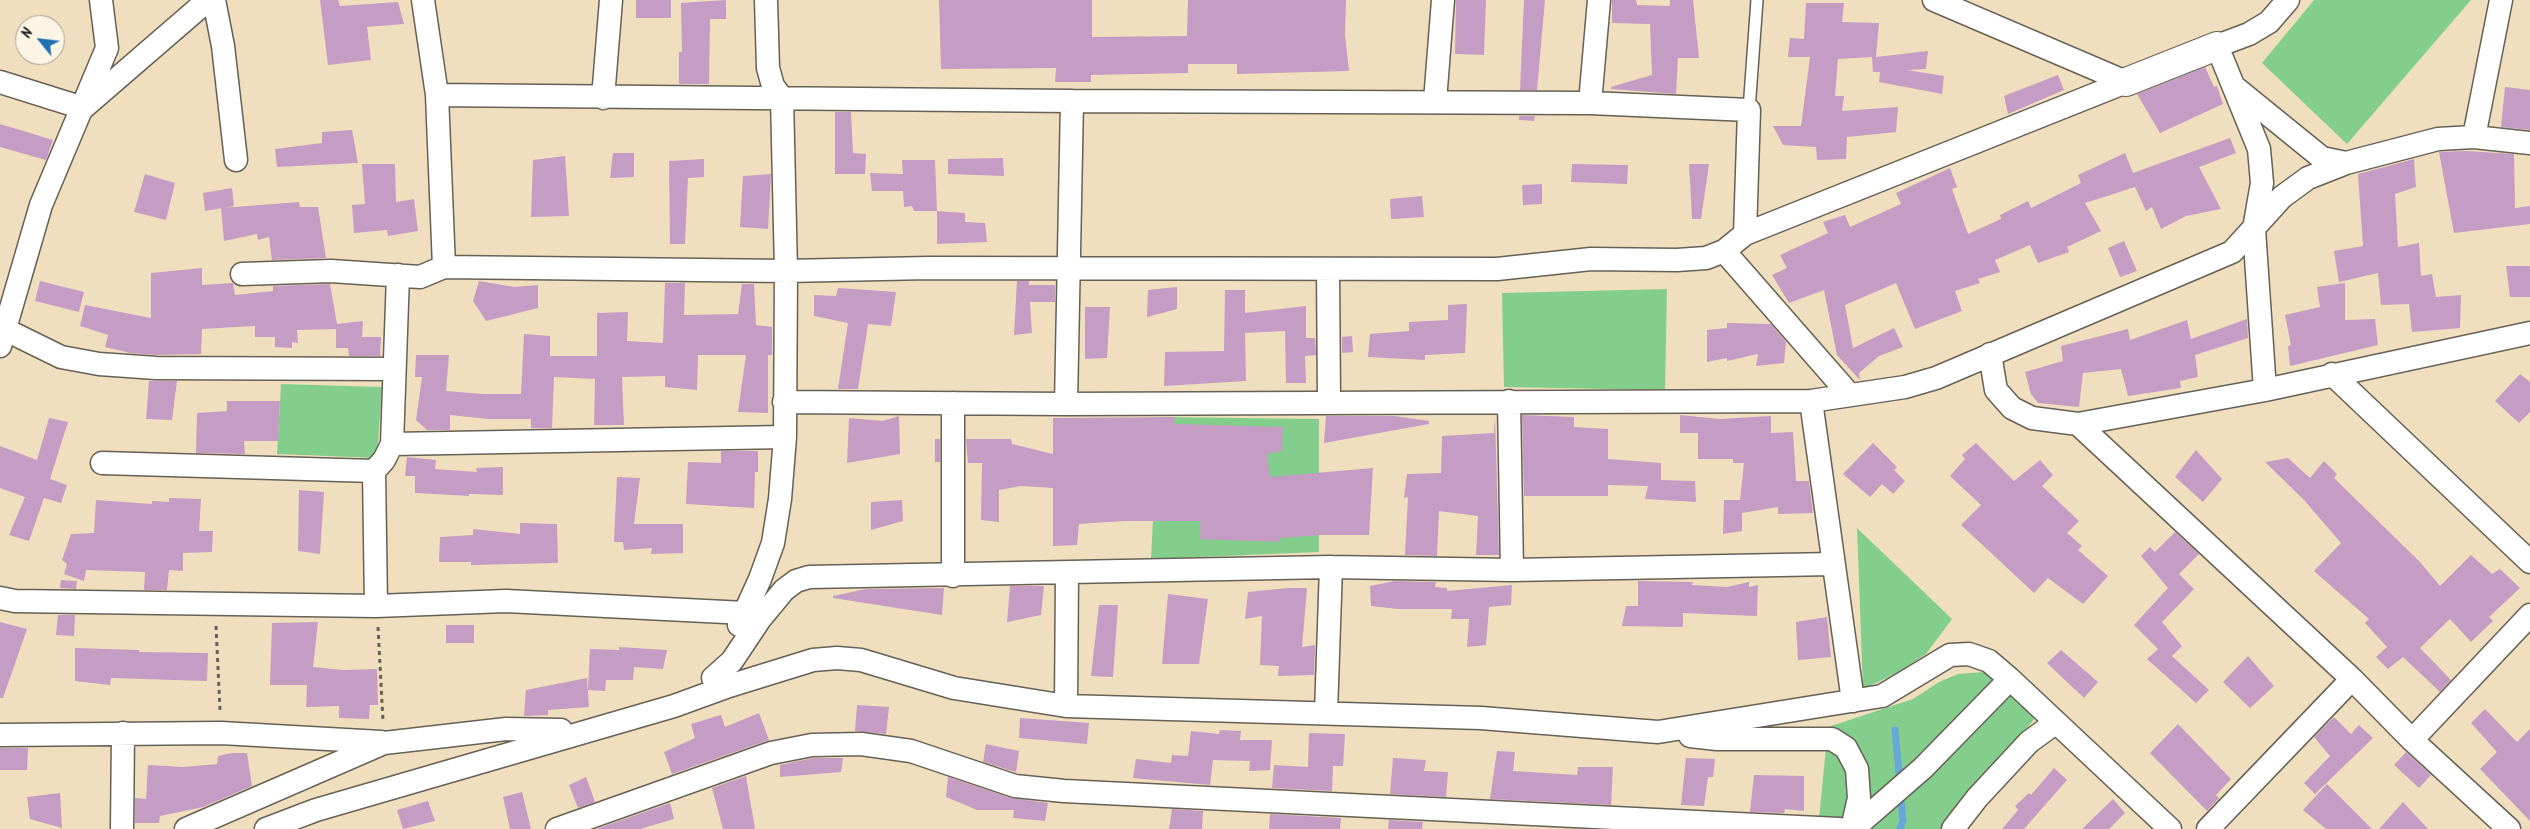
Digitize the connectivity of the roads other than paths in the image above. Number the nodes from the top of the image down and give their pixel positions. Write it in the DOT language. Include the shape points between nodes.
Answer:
graph roads {
  1 [pos="101,0"];
  2 [pos="422,0"];
  3 [pos="612,0"];
  4 [pos="766,0"];
  5 [pos="1443,0"];
  6 [pos="1599,0"];
  7 [pos="1757,0"];
  8 [pos="1934,0"];
  9 [pos="2288,0"];
  10 [pos="2501,0"];
  11 [pos="206,2"];
  12 [pos="1975,7"];
  13 [pos="2216,46"];
  14 [pos="0,82"];
  15 [pos="2126,82"];
  16 [pos="2233,86"];
  17 [pos="437,95"];
  18 [pos="604,98"];
  19 [pos="782,98"];
  20 [pos="1072,101"];
  21 [pos="1435,101"];
  22 [pos="1590,103"];
  23 [pos="83,108"];
  24 [pos="1749,110"];
  25 [pos="2474,137"];
  26 [pos="2530,143"];
  27 [pos="236,160"];
  28 [pos="2346,164"];
  29 [pos="2254,229"];
  30 [pos="1745,234"];
  31 [pos="1724,250"];
  32 [pos="444,267"];
  33 [pos="1068,268"];
  34 [pos="1328,269"];
  35 [pos="786,271"];
  36 [pos="242,274"];
  37 [pos="398,275"];
  38 [pos="2530,333"];
  39 [pos="2,334"];
  40 [pos="1990,354"];
  41 [pos="394,369"];
  42 [pos="2332,374"];
  43 [pos="2265,390"];
  44 [pos="1849,394"];
  45 [pos="1329,401"];
  46 [pos="1509,401"];
  47 [pos="1811,401"];
  48 [pos="784,402"];
  49 [pos="954,403"];
  50 [pos="1066,404"];
  51 [pos="2078,424"];
  52 [pos="784,438"];
  53 [pos="392,444"];
  54 [pos="102,463"];
  55 [pos="374,471"];
  56 [pos="2530,562"];
  57 [pos="1833,564"];
  58 [pos="1331,568"];
  59 [pos="1512,570"];
  60 [pos="1067,573"];
  61 [pos="953,576"];
  62 [pos="0,598"];
  63 [pos="376,606"];
  64 [pos="744,613"];
  65 [pos="2530,615"];
  66 [pos="713,678"];
  67 [pos="2010,679"];
  68 [pos="2352,679"];
  69 [pos="1853,700"];
  70 [pos="674,706"];
  71 [pos="1066,706"];
  72 [pos="1326,713"];
  73 [pos="2055,723"];
  74 [pos="585,730"];
  75 [pos="123,732"];
  76 [pos="1658,732"];
  77 [pos="0,734"];
  78 [pos="2412,740"];
  79 [pos="384,743"];
  80 [pos="122,829"];
  81 [pos="186,829"];
  82 [pos="266,829"];
  83 [pos="557,829"];
  84 [pos="1838,829"];
  85 [pos="1852,829"];
  86 [pos="1952,829"];
  87 [pos="2170,829"];
  88 [pos="2208,829"];
  89 [pos="2508,829"];
  1 -- 23 [label="street" via="107,48"];
  2 -- 17 [label="street"];
  3 -- 18 [label="street"];
  4 -- 19 [label="street" via="768,68 773,86"];
  5 -- 21 [label="street"];
  6 -- 22 [label="street"];
  7 -- 24 [label="lane"];
  8 -- 12 [label="street"];
  9 -- 13 [label="street" via="2269,22 2249,34"];
  10 -- 25 [label="street"];
  11 -- 23 [label="street"];
  11 -- 27 [label="street" via="223,46"];
  12 -- 15 [label="street"];
  13 -- 15 [label="street"];
  13 -- 16 [label="street"];
  14 -- 23 [label="street"];
  15 -- 30 [label="street"];
  16 -- 28 [label="street" via="2322,158"];
  16 -- 29 [label="street" via="2259,149 2262,183"];
  17 -- 18 [label="street"];
  17 -- 32 [label="street"];
  18 -- 19 [label="street"];
  19 -- 20 [label="street"];
  19 -- 35 [label="street"];
  20 -- 21 [label="street"];
  20 -- 33 [label="street"];
  21 -- 22 [label="street"];
  22 -- 24 [label="street"];
  23 -- 39 [label="street" via="41,205"];
  24 -- 30 [label="street"];
  25 -- 26 [label="street"];
  25 -- 28 [label="street" via="2438,139"];
  28 -- 29 [label="street" via="2308,178 2282,197"];
  29 -- 40 [label="street" via="2232,252"];
  29 -- 43 [label="street"];
  30 -- 31 [label="street"];
  31 -- 34 [label="street" via="1706,258 1591,259 1497,269"];
  31 -- 44 [label="street"];
  32 -- 35 [label="street"];
  32 -- 37 [label="street" via="420,277"];
  33 -- 34 [label="street"];
  33 -- 35 [label="street"];
  33 -- 50 [label="street"];
  34 -- 45 [label="street"];
  35 -- 48 [label="street"];
  36 -- 37 [label="street" via="331,271"];
  37 -- 41 [label="street"];
  38 -- 42 [label="street"];
  39 -- 41 [label="street" via="61,357 99,364 156,368"];
  40 -- 44 [label="street" via="1936,378 1905,387"];
  40 -- 51 [label="street" via="1996,390 2012,408 2032,418"];
  41 -- 53 [label="street"];
  42 -- 43 [label="street"];
  42 -- 56 [label="street"];
  43 -- 51 [label="street"];
  44 -- 47 [label="street"];
  45 -- 46 [label="street"];
  45 -- 50 [label="street"];
  46 -- 47 [label="street"];
  46 -- 59 [label="street"];
  47 -- 57 [label="street"];
  48 -- 49 [label="street"];
  48 -- 52 [label="street"];
  49 -- 50 [label="street"];
  49 -- 61 [label="street"];
  51 -- 68 [label="street"];
  52 -- 53 [label="street"];
  52 -- 64 [label="street" via="773,543"];
  53 -- 55 [label="street"];
  54 -- 55 [label="street"];
  55 -- 63 [label="street"];
  57 -- 59 [label="street"];
  57 -- 69 [label="street"];
  58 -- 59 [label="street"];
  58 -- 60 [label="street"];
  58 -- 72 [label="street"];
  60 -- 61 [label="street"];
  60 -- 71 [label="street"];
  61 -- 66 [label="street" via="809,577 796,581 784,590 760,619 732,662"];
  62 -- 63 [label="street" via="15,602"];
  63 -- 64 [label="street" via="506,601"];
  64 -- 66 [label="street"];
  65 -- 78 [label="street"];
  66 -- 70 [label="street"];
  67 -- 69 [label="street" via="1989,661 1969,654 1950,655 1882,696"];
  67 -- 73 [label="street"];
  67 -- 85 [label="street" via="1923,768"];
  68 -- 78 [label="street"];
  68 -- 88 [label="street"];
  69 -- 76 [label="street"];
  70 -- 71 [label="street" via="813,660 837,658 861,660 954,688"];
  70 -- 74 [label="street"];
  71 -- 72 [label="street"];
  72 -- 76 [label="street" via="1481,718"];
  73 -- 86 [label="street" via="2029,742"];
  73 -- 87 [label="street"];
  74 -- 79 [label="street" via="506,729"];
  74 -- 82 [label="street" via="316,810"];
  75 -- 77 [label="street"];
  75 -- 79 [label="street" via="221,733"];
  75 -- 80 [label="street"];
  76 -- 85 [label="street" via="1717,738 1832,739 1846,748 1857,769 1859,798"];
  78 -- 89 [label="street"];
  79 -- 81 [label="street"];
  83 -- 84 [label="street" via="771,753 812,745 861,744 911,751 1016,786 1064,791"];
}
